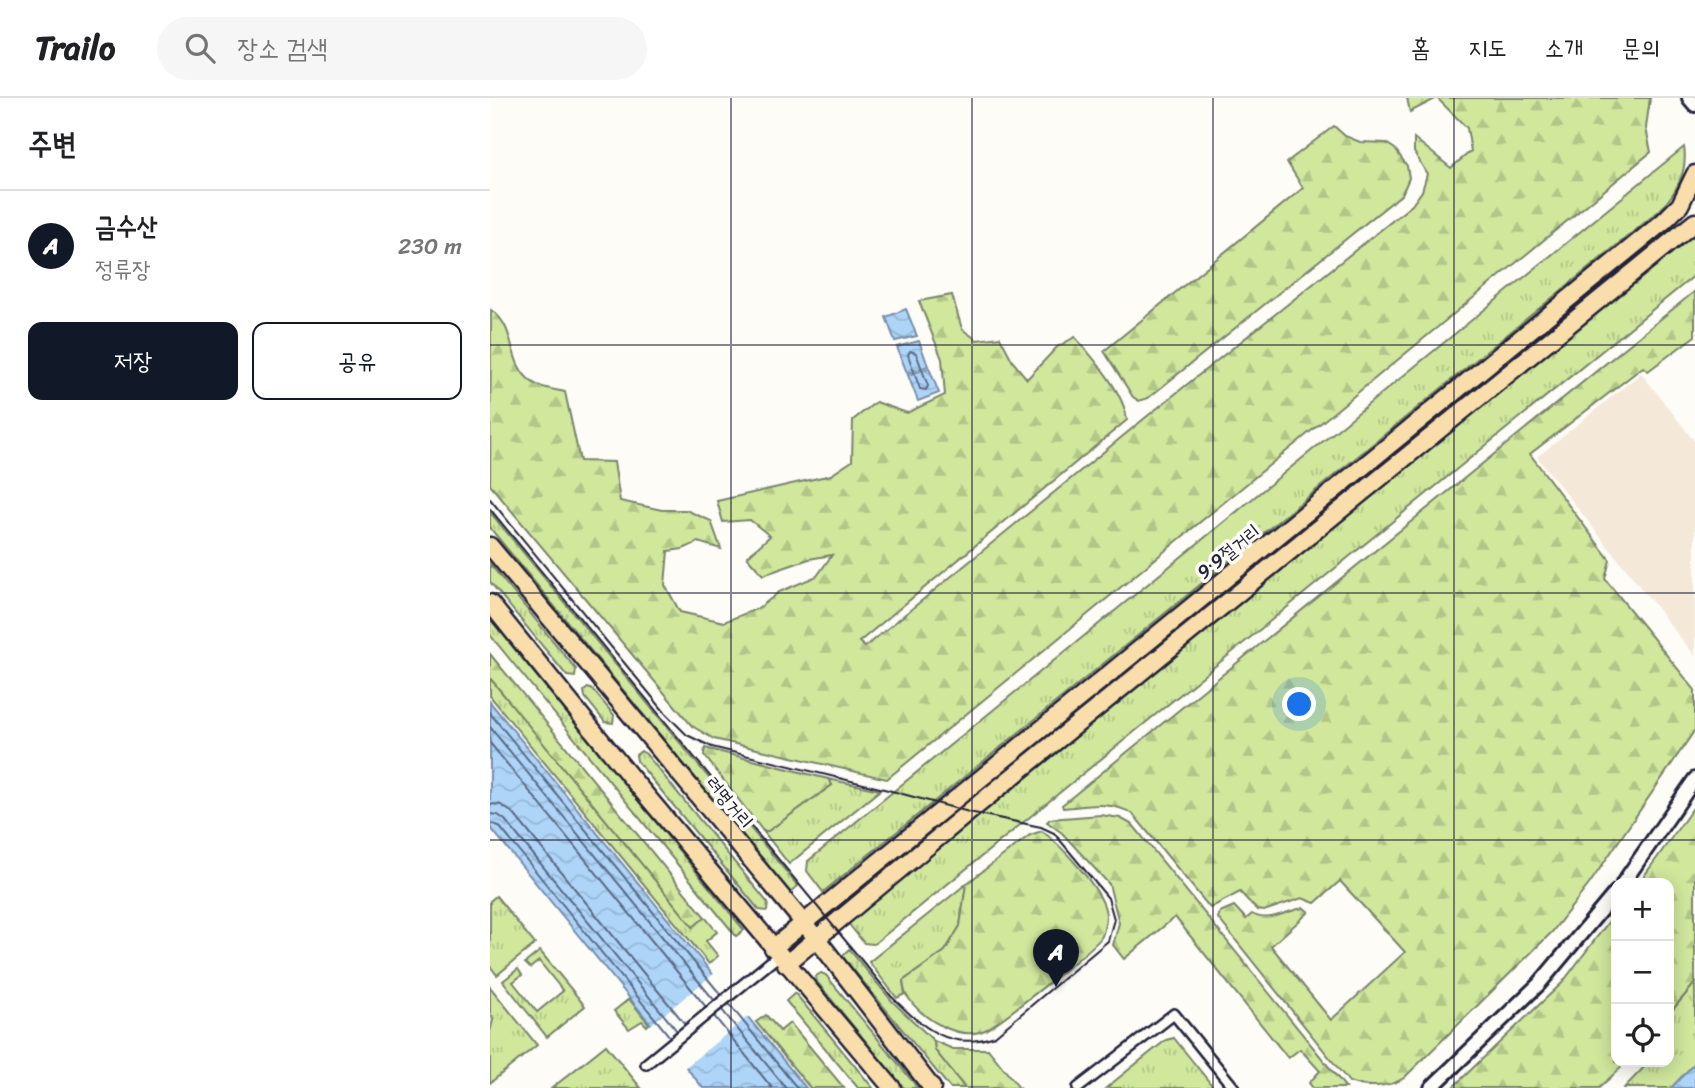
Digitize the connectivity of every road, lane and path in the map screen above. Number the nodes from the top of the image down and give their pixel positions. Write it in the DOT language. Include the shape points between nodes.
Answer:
graph roads {
  1 [pos="1689,98"];
  2 [pos="1695,105"];
  3 [pos="1695,159"];
  4 [pos="1695,174"];
  5 [pos="1695,222"];
  6 [pos="490,546"];
  7 [pos="490,603"];
  8 [pos="1695,779"];
  9 [pos="1626,878"];
  10 [pos="1611,898"];
  11 [pos="803,923"];
  12 [pos="817,939"];
  13 [pos="779,956"];
  14 [pos="646,1064"];
  15 [pos="892,1088"];
  16 [pos="932,1088"];
  17 [pos="1078,1088"];
  18 [pos="1234,1088"];
  19 [pos="1431,1088"];
  1 -- 2 [label="street"];
  3 -- 4 [label="highway"];
  4 -- 11 [label="highway, 9·9절거리" via="1680,205 1664,221"];
  5 -- 12 [label="highway, 9·9절거리"];
  6 -- 11 [label="highway, 려명거리"];
  7 -- 13 [label="highway"];
  8 -- 9 [label="street"];
  10 -- 19 [label="street" via="1539,984"];
  11 -- 12 [label="highway, 려명거리"];
  11 -- 13 [label="highway, 9·9절거리"];
  12 -- 13 [label="highway, 9·9절거리"];
  12 -- 16 [label="highway, 려명거리"];
  13 -- 14 [label="street"];
  13 -- 15 [label="highway"];
  17 -- 18 [label="street" via="1174,1014"];
}
